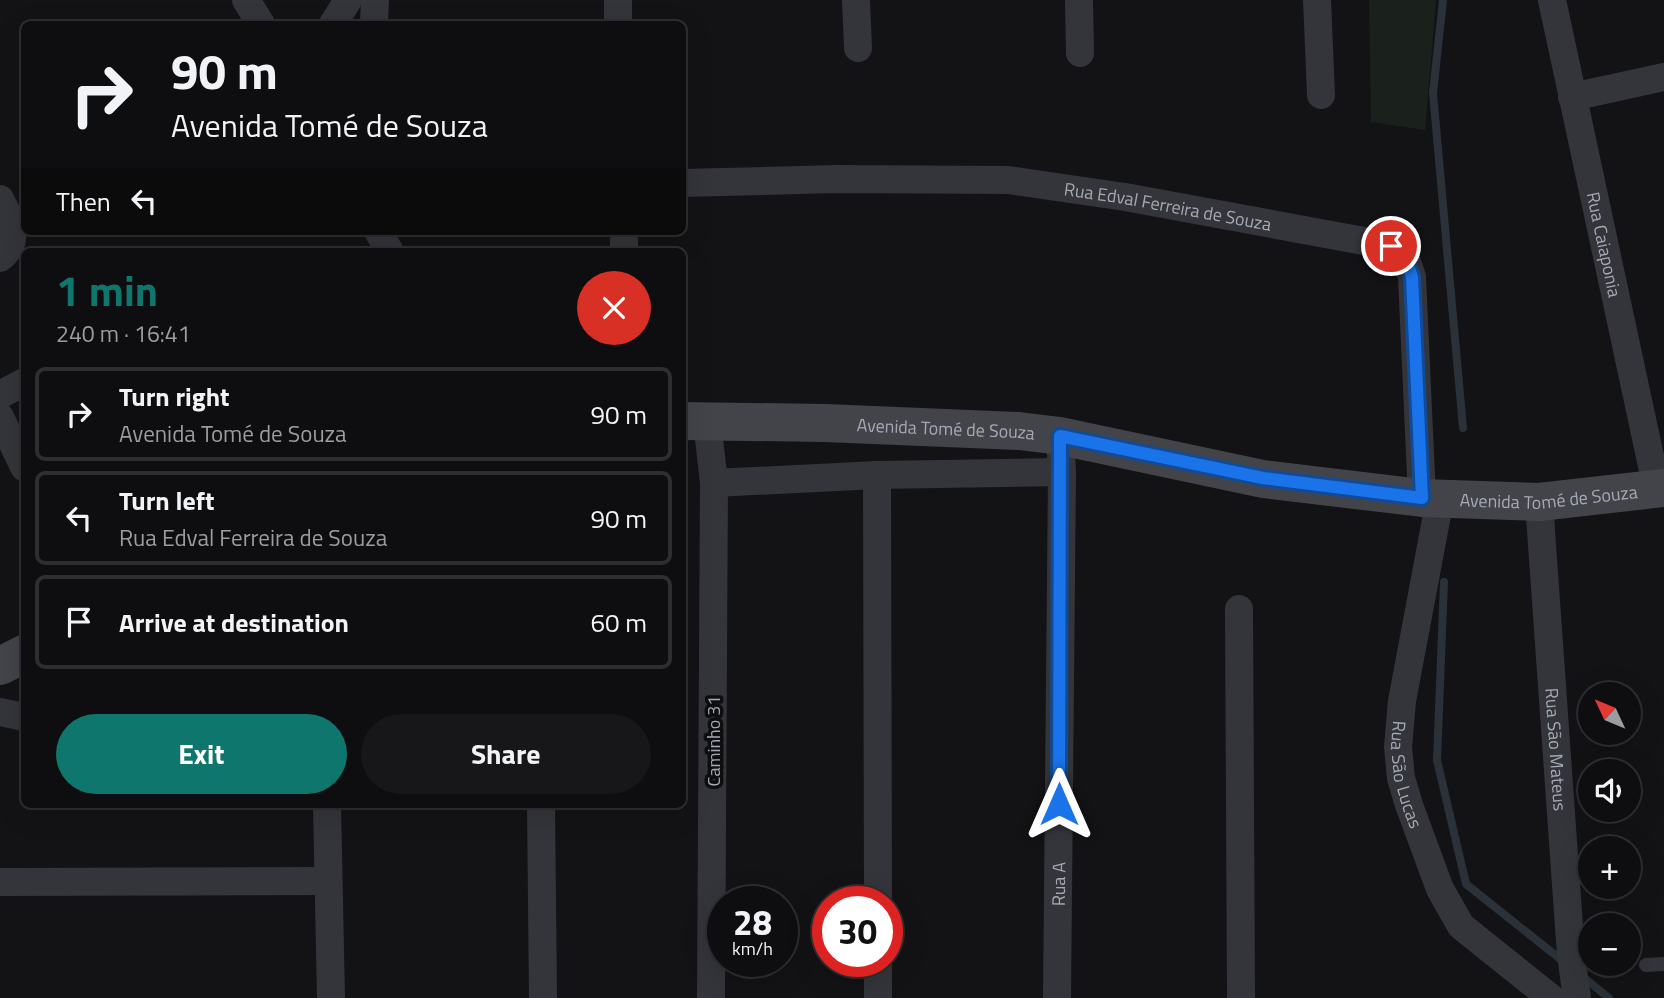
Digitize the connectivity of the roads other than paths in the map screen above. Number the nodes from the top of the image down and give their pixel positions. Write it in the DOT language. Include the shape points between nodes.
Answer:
graph roads {
  1 [pos="246,0"];
  2 [pos="348,0"];
  3 [pos="375,0"];
  4 [pos="618,0"];
  5 [pos="856,0"];
  6 [pos="1079,0"];
  7 [pos="1317,0"];
  8 [pos="1552,0"];
  9 [pos="259,21"];
  10 [pos="335,21"];
  11 [pos="374,21"];
  12 [pos="618,21"];
  13 [pos="858,48"];
  14 [pos="1080,53"];
  15 [pos="1664,77"];
  16 [pos="1321,95"];
  17 [pos="1572,97"];
  18 [pos="686,183"];
  19 [pos="0,199"];
  20 [pos="0,258"];
  21 [pos="21,384"];
  22 [pos="0,395"];
  23 [pos="0,417"];
  24 [pos="695,421"];
  25 [pos="1061,454"];
  26 [pos="21,461"];
  27 [pos="877,475"];
  28 [pos="714,483"];
  29 [pos="1661,489"];
  30 [pos="1431,498"];
  31 [pos="1539,502"];
  32 [pos="1240,609"];
  33 [pos="21,656"];
  34 [pos="0,666"];
  35 [pos="0,712"];
  36 [pos="21,716"];
  37 [pos="327,808"];
  38 [pos="541,808"];
  39 [pos="327,881"];
  40 [pos="0,882"];
  41 [pos="878,886"];
  42 [pos="1664,964"];
  43 [pos="1646,965"];
  44 [pos="878,977"];
  45 [pos="1568,993"];
  46 [pos="331,998"];
  47 [pos="543,998"];
  48 [pos="711,998"];
  49 [pos="878,998"];
  50 [pos="1057,998"];
  51 [pos="1241,998"];
  1 -- 9 [label="street"];
  2 -- 10 [label="street"];
  3 -- 11 [label="street"];
  4 -- 12 [label="street"];
  5 -- 13 [label="street"];
  6 -- 14 [label="street"];
  7 -- 16 [label="street"];
  8 -- 17 [label="street, Rua Caiaponia"];
  15 -- 17 [label="street"];
  17 -- 29 [label="street, Rua Caiaponia"];
  18 -- 30 [label="street, Rua Edval Ferreira de Souza" via="1008,180 1391,246 1405,256 1412,277"];
  19 -- 20 [label="street" via="13,235 11,247"];
  21 -- 22 [label="street"];
  23 -- 26 [label="street"];
  24 -- 25 [label="street, Avenida Tomé de Souza" via="1019,431"];
  24 -- 28 [label="street, Caminho 31"];
  25 -- 27 [label="street"];
  25 -- 30 [label="street, Avenida Tomé de Souza"];
  25 -- 50 [label="street, Rua A"];
  27 -- 28 [label="street"];
  27 -- 41 [label="street"];
  28 -- 48 [label="street, Caminho 31"];
  29 -- 31 [label="street, Avenida Tomé de Souza"];
  30 -- 31 [label="street, Avenida Tomé de Souza"];
  30 -- 45 [label="street, Rua São Lucas" via="1402,701 1401,778 1440,889 1461,926"];
  31 -- 45 [label="street, Rua São Mateus" via="1571,955"];
  32 -- 51 [label="street"];
  33 -- 34 [label="street"];
  35 -- 36 [label="street"];
  37 -- 39 [label="street"];
  38 -- 47 [label="street"];
  39 -- 40 [label="street"];
  39 -- 46 [label="street"];
  42 -- 43 [label="lane"];
  44 -- 49 [label="street"];
}
